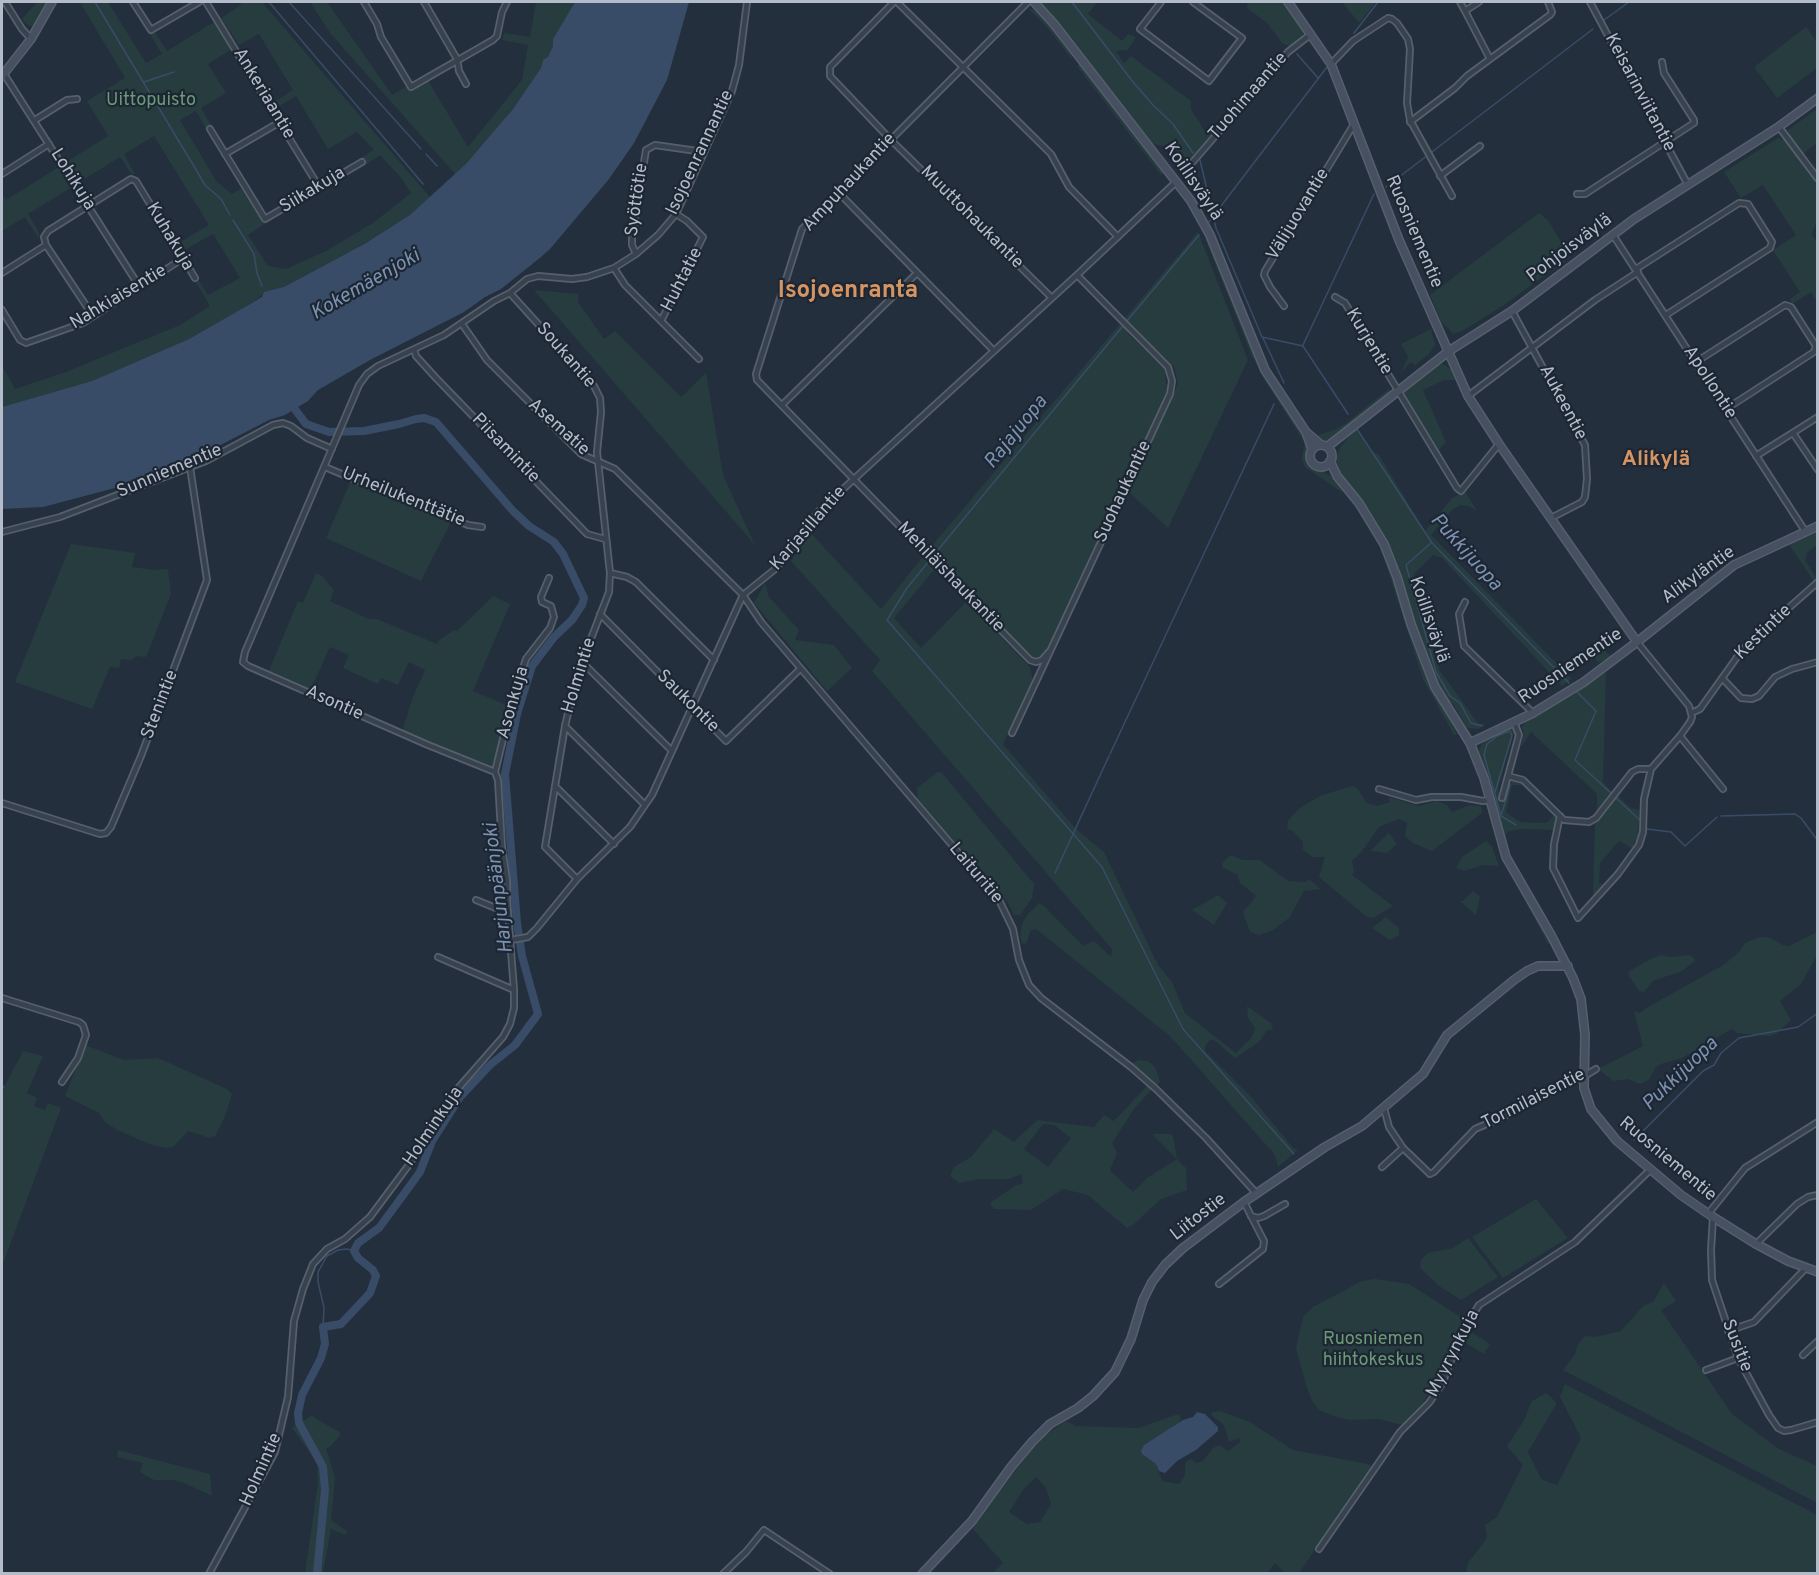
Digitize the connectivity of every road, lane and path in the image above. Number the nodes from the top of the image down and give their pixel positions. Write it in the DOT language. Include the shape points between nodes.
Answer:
graph roads {
  1 [pos="4,2"];
  2 [pos="52,2"];
  3 [pos="133,2"];
  4 [pos="199,2"];
  5 [pos="206,2"];
  6 [pos="364,2"];
  7 [pos="424,2"];
  8 [pos="507,2"];
  9 [pos="747,2"];
  10 [pos="896,2"];
  11 [pos="1028,2"];
  12 [pos="1034,2"];
  13 [pos="1161,2"];
  14 [pos="1193,2"];
  15 [pos="1288,2"];
  16 [pos="1460,2"];
  17 [pos="1479,2"];
  18 [pos="1548,2"];
  19 [pos="1590,2"];
  20 [pos="1465,11"];
  21 [pos="1311,34"];
  22 [pos="31,39"];
  23 [pos="457,59"];
  24 [pos="1490,59"];
  25 [pos="1662,62"];
  26 [pos="1331,64"];
  27 [pos="964,66"];
  28 [pos="3,75"];
  29 [pos="466,84"];
  30 [pos="1818,98"];
  31 [pos="77,99"];
  32 [pos="35,120"];
  33 [pos="280,122"];
  34 [pos="1410,122"];
  35 [pos="1354,124"];
  36 [pos="1779,127"];
  37 [pos="210,129"];
  38 [pos="890,139"];
  39 [pos="1665,142"];
  40 [pos="49,144"];
  41 [pos="1480,146"];
  42 [pos="704,152"];
  43 [pos="225,154"];
  44 [pos="362,162"];
  45 [pos="1191,164"];
  46 [pos="2,174"];
  47 [pos="1440,176"];
  48 [pos="1818,179"];
  49 [pos="1177,181"];
  50 [pos="1688,185"];
  51 [pos="319,187"];
  52 [pos="838,192"];
  53 [pos="1577,194"];
  54 [pos="1452,196"];
  55 [pos="88,206"];
  56 [pos="676,214"];
  57 [pos="1613,236"];
  58 [pos="1118,237"];
  59 [pos="46,245"];
  60 [pos="636,254"];
  61 [pos="182,259"];
  62 [pos="615,268"];
  63 [pos="1637,271"];
  64 [pos="2,273"];
  65 [pos="917,273"];
  66 [pos="1077,275"];
  67 [pos="195,278"];
  68 [pos="139,286"];
  69 [pos="510,293"];
  70 [pos="1335,297"];
  71 [pos="1052,298"];
  72 [pos="1284,306"];
  73 [pos="2,310"];
  74 [pos="1512,311"];
  75 [pos="1666,315"];
  76 [pos="93,316"];
  77 [pos="661,321"];
  78 [pos="462,324"];
  79 [pos="414,349"];
  80 [pos="1533,349"];
  81 [pos="994,351"];
  82 [pos="1449,351"];
  83 [pos="699,359"];
  84 [pos="1696,362"];
  85 [pos="1397,391"];
  86 [pos="1468,396"];
  87 [pos="782,405"];
  88 [pos="1726,409"];
  89 [pos="1818,417"];
  90 [pos="1306,432"];
  91 [pos="1347,432"];
  92 [pos="1793,433"];
  93 [pos="338,437"];
  94 [pos="1499,444"];
  95 [pos="1324,446"];
  96 [pos="332,449"];
  97 [pos="1312,449"];
  98 [pos="1756,456"];
  99 [pos="1331,458"];
  100 [pos="598,462"];
  101 [pos="1321,466"];
  102 [pos="190,467"];
  103 [pos="325,467"];
  104 [pos="1818,470"];
  105 [pos="1337,476"];
  106 [pos="853,479"];
  107 [pos="1551,518"];
  108 [pos="1818,526"];
  109 [pos="482,527"];
  110 [pos="1805,531"];
  111 [pos="2,532"];
  112 [pos="605,539"];
  113 [pos="610,573"];
  114 [pos="549,578"];
  115 [pos="1818,582"];
  116 [pos="743,595"];
  117 [pos="1465,602"];
  118 [pos="600,614"];
  119 [pos="1637,642"];
  120 [pos="1050,652"];
  121 [pos="714,660"];
  122 [pos="582,662"];
  123 [pos="1818,662"];
  124 [pos="800,669"];
  125 [pos="1722,678"];
  126 [pos="692,707"];
  127 [pos="1533,713"];
  128 [pos="1691,713"];
  129 [pos="1514,722"];
  130 [pos="565,726"];
  131 [pos="1012,733"];
  132 [pos="1680,736"];
  133 [pos="1470,743"];
  134 [pos="672,751"];
  135 [pos="1651,769"];
  136 [pos="495,772"];
  137 [pos="1508,776"];
  138 [pos="555,786"];
  139 [pos="1379,789"];
  140 [pos="1723,789"];
  141 [pos="1502,798"];
  142 [pos="1491,800"];
  143 [pos="2,803"];
  144 [pos="645,805"];
  145 [pos="1560,816"];
  146 [pos="614,844"];
  147 [pos="577,879"];
  148 [pos="476,900"];
  149 [pos="508,913"];
  150 [pos="513,940"];
  151 [pos="438,957"];
  152 [pos="1568,966"];
  153 [pos="514,990"];
  154 [pos="2,998"];
  155 [pos="1596,1068"];
  156 [pos="1583,1077"];
  157 [pos="62,1082"];
  158 [pos="1383,1108"];
  159 [pos="1818,1122"];
  160 [pos="1403,1148"];
  161 [pos="1382,1167"];
  162 [pos="1650,1170"];
  163 [pos="1257,1194"];
  164 [pos="1818,1195"];
  165 [pos="1244,1202"];
  166 [pos="1285,1204"];
  167 [pos="1251,1216"];
  168 [pos="1711,1216"];
  169 [pos="1756,1244"];
  170 [pos="1806,1268"];
  171 [pos="1818,1272"];
  172 [pos="1219,1284"];
  173 [pos="303,1289"];
  174 [pos="1728,1331"];
  175 [pos="1818,1341"];
  176 [pos="1803,1355"];
  177 [pos="1738,1358"];
  178 [pos="1706,1370"];
  179 [pos="1818,1422"];
  180 [pos="1319,1549"];
  181 [pos="822,1568"];
  182 [pos="210,1574"];
  183 [pos="723,1574"];
  184 [pos="818,1574"];
  185 [pos="830,1574"];
  186 [pos="922,1574"];
  1 -- 22 [label="street"];
  2 -- 22 [label="street"];
  3 -- 4 [label="street" via="151,30"];
  5 -- 33 [label="street, Ankeriaantie"];
  6 -- 23 [label="street" via="411,87"];
  7 -- 23 [label="street"];
  8 -- 23 [label="street" via="497,36"];
  9 -- 42 [label="street, Isojoenrannantie" via="732,91"];
  10 -- 27 [label="street"];
  10 -- 38 [label="street, Muuttohaukantie" via="830,67 830,76"];
  11 -- 27 [label="street, Ampuhaukantie"];
  12 -- 49 [label="street, Koillisväylä"];
  13 -- 14 [label="street" via="1140,29 1209,81 1242,38"];
  15 -- 21 [label="street, Ruosniementie"];
  16 -- 20 [label="street"];
  17 -- 20 [label="street"];
  18 -- 24 [label="street" via="1550,15"];
  19 -- 39 [label="street, Keisarinviitantie"];
  20 -- 24 [label="street"];
  21 -- 26 [label="street, Ruosniementie"];
  21 -- 45 [label="street, Tuohimaantie" via="1281,59"];
  22 -- 28 [label="street"];
  23 -- 29 [label="street"];
  24 -- 34 [label="street"];
  25 -- 39 [label="street" via="1664,73 1694,120"];
  26 -- 34 [label="street" via="1353,41 1392,19 1410,49"];
  26 -- 35 [label="street, Ruosniementie"];
  27 -- 38 [label="street, Ampuhaukantie"];
  27 -- 58 [label="street" via="1051,154 1069,187"];
  28 -- 32 [label="street, Lohikuja"];
  30 -- 36 [label="street, Pohjoisväylä"];
  31 -- 32 [label="street" via="67,100"];
  32 -- 40 [label="street, Lohikuja"];
  33 -- 43 [label="street"];
  33 -- 51 [label="street, Ankeriaantie"];
  34 -- 47 [label="street"];
  35 -- 72 [label="street, Välijuovantie" via="1265,271 1270,287"];
  35 -- 82 [label="street, Ruosniementie" via="1399,240"];
  36 -- 48 [label="street"];
  36 -- 50 [label="street, Pohjoisväylä"];
  37 -- 43 [label="street"];
  38 -- 52 [label="street, Ampuhaukantie"];
  38 -- 71 [label="street, Muuttohaukantie"];
  39 -- 50 [label="street, Keisarinviitantie"];
  39 -- 53 [label="street" via="1585,194"];
  40 -- 46 [label="street"];
  40 -- 55 [label="street, Lohikuja"];
  41 -- 47 [label="street"];
  42 -- 56 [label="street, Isojoenrannantie"];
  42 -- 60 [label="street, Syöttötie" via="649,147 632,237"];
  43 -- 51 [label="street, Siikakuja" via="265,219"];
  44 -- 51 [label="street, Siikakuja"];
  47 -- 54 [label="street"];
  49 -- 58 [label="street, Karjasillantie"];
  49 -- 90 [label="street, Koillisväylä" via="1210,235 1265,370"];
  50 -- 57 [label="street, Pohjoisväylä"];
  52 -- 65 [label="street"];
  52 -- 87 [label="street, Ampuhaukantie" via="802,229 757,367 757,380"];
  55 -- 59 [label="street" via="48,231 44,237"];
  55 -- 61 [label="street, Kuhakuja" via="131,179 136,181"];
  55 -- 68 [label="street, Lohikuja"];
  56 -- 60 [label="street, Isojoenrannantie"];
  56 -- 77 [label="street, Huhtatie" via="703,237"];
  57 -- 63 [label="street, Apollontie"];
  57 -- 74 [label="street, Pohjoisväylä"];
  58 -- 66 [label="street, Karjasillantie"];
  59 -- 64 [label="street"];
  59 -- 76 [label="street"];
  60 -- 62 [label="street, Isojoenrannantie"];
  61 -- 67 [label="street, Kuhakuja"];
  61 -- 68 [label="street, Nahkiaisentie"];
  62 -- 69 [label="street, Isojoenrannantie" via="572,279 531,278"];
  62 -- 77 [label="street, Huhtatie" via="625,285"];
  63 -- 75 [label="street, Apollontie"];
  63 -- 75 [label="street" via="1739,203 1748,204 1772,242 1770,248"];
  63 -- 80 [label="street"];
  65 -- 81 [label="street"];
  65 -- 87 [label="street"];
  66 -- 71 [label="street, Karjasillantie"];
  66 -- 120 [label="street, Suohaukantie" via="1168,366 1172,381 1170,394"];
  68 -- 76 [label="street, Nahkiaisentie"];
  69 -- 78 [label="street, Isojoenrannantie"];
  69 -- 100 [label="street, Soukantie" via="594,386 600,398"];
  70 -- 85 [label="street, Kurjentie" via="1345,303"];
  71 -- 81 [label="street, Karjasillantie"];
  73 -- 76 [label="street, Nahkiaisentie" via="20,340 26,343 70,329"];
  74 -- 80 [label="street, Aukeentie"];
  74 -- 82 [label="street, Pohjoisväylä"];
  75 -- 84 [label="street, Apollontie"];
  77 -- 83 [label="street, Huhtatie"];
  78 -- 79 [label="street, Isojoenrannantie"];
  78 -- 100 [label="street, Asematie" via="487,360 581,454"];
  79 -- 93 [label="street, Isojoenrannantie" via="367,374"];
  79 -- 112 [label="street, Piisamintie" via="436,378 588,534"];
  80 -- 86 [label="street"];
  80 -- 107 [label="street, Aukeentie" via="1585,445 1585,496 1582,502"];
  81 -- 106 [label="street, Karjasillantie"];
  82 -- 85 [label="street, Pohjoisväylä"];
  82 -- 86 [label="street, Ruosniementie"];
  84 -- 88 [label="street, Apollontie"];
  84 -- 88 [label="street" via="1785,305 1791,307 1810,336 1816,346 1814,352"];
  85 -- 91 [label="street, Pohjoisväylä"];
  85 -- 94 [label="street, Kurjentie" via="1461,491"];
  86 -- 94 [label="street, Ruosniementie"];
  87 -- 106 [label="street, Ampuhaukantie"];
  88 -- 98 [label="street, Apollontie"];
  89 -- 92 [label="street"];
  90 -- 95 [label="street, Koillisväylä"];
  90 -- 97 [label="street, Koillisväylä"];
  91 -- 95 [label="street, Pohjoisväylä"];
  91 -- 99 [label="street, Pohjoisväylä"];
  92 -- 98 [label="street"];
  92 -- 104 [label="street"];
  93 -- 96 [label="street, Asontie"];
  94 -- 107 [label="street, Ruosniementie"];
  95 -- 97 [label="street"];
  95 -- 99 [label="street"];
  96 -- 102 [label="street, Sunniementie" via="283,423"];
  96 -- 103 [label="street, Asontie"];
  97 -- 101 [label="street" via="1311,461"];
  98 -- 110 [label="street, Apollontie"];
  99 -- 101 [label="street"];
  99 -- 105 [label="street, Koillisväylä"];
  100 -- 112 [label="street, Holmintie"];
  100 -- 116 [label="street, Asematie" via="615,469"];
  101 -- 105 [label="street, Koillisväylä"];
  102 -- 111 [label="street, Sunniementie" via="60,517"];
  102 -- 143 [label="street, Stenintie" via="207,580 111,827 100,834"];
  103 -- 109 [label="street, Urheilukenttätie" via="468,525"];
  103 -- 136 [label="street, Asontie" via="243,662"];
  105 -- 133 [label="street, Koillisväylä" via="1359,503 1383,544 1435,687"];
  106 -- 116 [label="street, Karjasillantie" via="818,512 776,568"];
  106 -- 120 [label="street, Mehiläishaukantie" via="1030,660 1042,660"];
  107 -- 119 [label="street, Ruosniementie"];
  108 -- 110 [label="street, Alikyläntie"];
  110 -- 119 [label="street, Alikyläntie" via="1734,565"];
  112 -- 113 [label="street, Holmintie"];
  113 -- 118 [label="street, Holmintie" via="609,592"];
  113 -- 121 [label="street" via="636,582"];
  114 -- 136 [label="street, Asonkuja" via="541,597 542,602 551,606 554,617 526,659"];
  115 -- 125 [label="street, Kestintie" via="1740,652"];
  116 -- 121 [label="street, Karjasillantie"];
  116 -- 124 [label="street, Laituritie" via="760,622"];
  117 -- 127 [label="street" via="1459,614 1464,646"];
  118 -- 122 [label="street, Holmintie"];
  118 -- 126 [label="street, Saukontie"];
  119 -- 127 [label="street, Ruosniementie" via="1584,682"];
  119 -- 128 [label="street"];
  120 -- 131 [label="street, Suohaukantie"];
  121 -- 126 [label="street, Karjasillantie"];
  122 -- 130 [label="street, Holmintie"];
  122 -- 134 [label="street"];
  123 -- 125 [label="street" via="1775,677 1752,699 1741,698"];
  124 -- 126 [label="street, Saukontie" via="726,741"];
  124 -- 163 [label="street, Laituritie" via="999,900 1013,929 1029,986 1156,1089"];
  125 -- 128 [label="street, Kestintie" via="1700,709"];
  126 -- 134 [label="street, Karjasillantie"];
  127 -- 129 [label="street, Ruosniementie"];
  128 -- 132 [label="street, Kestintie"];
  129 -- 133 [label="street, Ruosniementie"];
  129 -- 137 [label="street" via="1519,735"];
  130 -- 138 [label="street, Holmintie"];
  130 -- 144 [label="street"];
  132 -- 135 [label="street, Kestintie"];
  132 -- 140 [label="street"];
  133 -- 142 [label="street, Ruosniementie"];
  134 -- 144 [label="street, Karjasillantie"];
  135 -- 145 [label="street" via="1632,772 1593,820 1568,821"];
  135 -- 145 [label="street" via="1639,845 1578,918 1553,868"];
  136 -- 149 [label="street"];
  137 -- 141 [label="street"];
  137 -- 145 [label="street" via="1523,780"];
  138 -- 146 [label="street"];
  138 -- 147 [label="street, Holmintie" via="546,847"];
  139 -- 142 [label="street" via="1416,800"];
  142 -- 152 [label="street, Ruosniementie" via="1506,857"];
  144 -- 146 [label="street, Karjasillantie"];
  146 -- 147 [label="street, Karjasillantie"];
  147 -- 150 [label="street, Karjasillantie" via="537,928 524,938"];
  148 -- 149 [label="street"];
  149 -- 150 [label="street"];
  150 -- 153 [label="street, Holminkuja"];
  151 -- 153 [label="street"];
  152 -- 156 [label="street, Ruosniementie" via="1581,999 1586,1035"];
  152 -- 158 [label="street, Liitostie" via="1527,970 1447,1035 1424,1074"];
  153 -- 173 [label="street, Holminkuja" via="510,1024 503,1037 453,1094 411,1162 370,1217 313,1264"];
  154 -- 157 [label="street" via="83,1026 86,1035 78,1058"];
  155 -- 156 [label="street, Tormilaisentie"];
  156 -- 160 [label="street, Tormilaisentie" via="1475,1129 1434,1173 1427,1172"];
  156 -- 162 [label="street, Ruosniementie" via="1587,1100 1598,1120"];
  158 -- 160 [label="street, Tormilaisentie" via="1389,1127"];
  158 -- 163 [label="street, Liitostie" via="1362,1126"];
  159 -- 168 [label="street" via="1745,1168"];
  160 -- 161 [label="street"];
  162 -- 168 [label="street, Ruosniementie"];
  162 -- 180 [label="street, Myyrynkuja" via="1575,1242 1479,1305 1462,1332 1442,1384 1394,1441"];
  163 -- 165 [label="street, Liitostie"];
  164 -- 169 [label="street" via="1797,1203"];
  165 -- 167 [label="street"];
  165 -- 186 [label="street, Liitostie" via="1165,1265 1143,1300 1115,1372 1093,1396 1050,1424 1032,1442 972,1521"];
  166 -- 167 [label="street" via="1264,1216"];
  167 -- 172 [label="street" via="1264,1240 1263,1249"];
  168 -- 169 [label="street, Ruosniementie"];
  168 -- 174 [label="street, Susitie" via="1712,1280"];
  169 -- 170 [label="street, Ruosniementie"];
  170 -- 171 [label="street, Ruosniementie"];
  170 -- 174 [label="street" via="1754,1322"];
  173 -- 182 [label="street, Holmintie" via="294,1321 288,1397 275,1452"];
  174 -- 177 [label="street, Susitie"];
  175 -- 176 [label="street"];
  177 -- 178 [label="street"];
  177 -- 179 [label="street, Susitie" via="1778,1428 1791,1430"];
  181 -- 183 [label="street" via="764,1530"];
  181 -- 184 [label="street"];
  181 -- 185 [label="street"];
}
